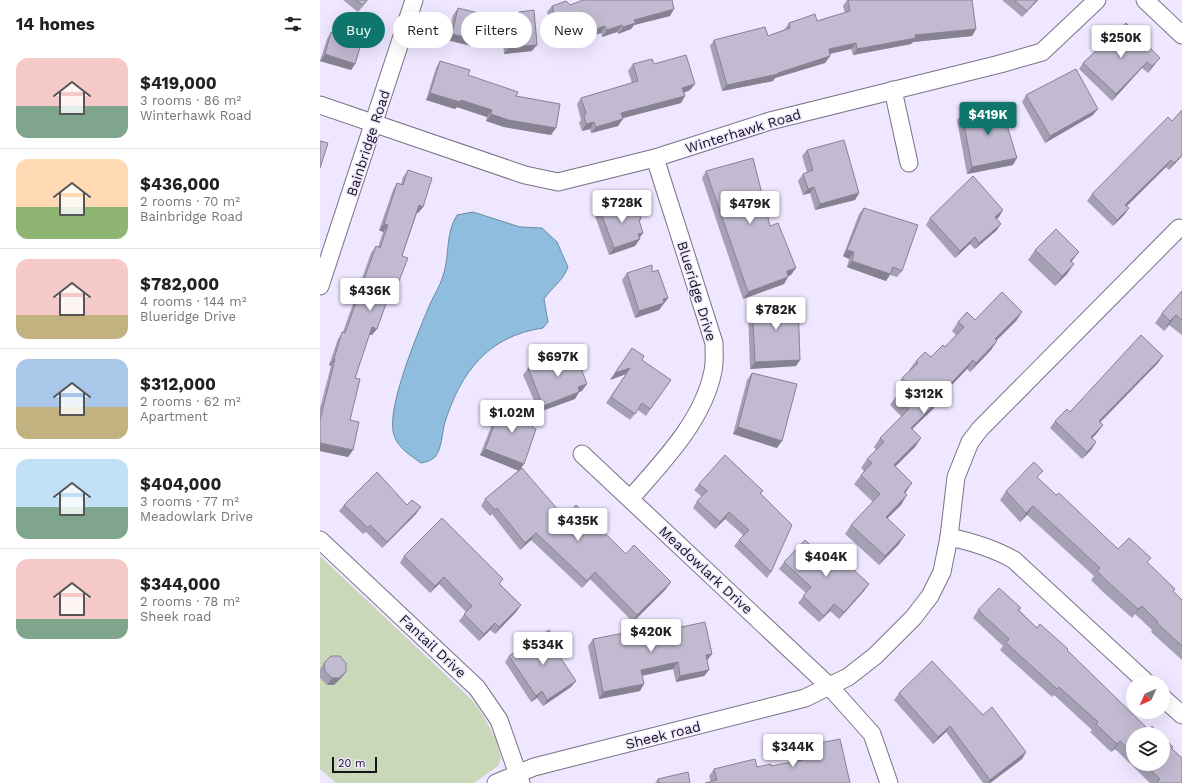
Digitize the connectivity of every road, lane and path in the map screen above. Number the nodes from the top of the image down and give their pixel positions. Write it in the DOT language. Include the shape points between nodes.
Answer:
graph roads {
  1 [pos="414,0"];
  2 [pos="1097,0"];
  3 [pos="1145,0"];
  4 [pos="1182,35"];
  5 [pos="893,90"];
  6 [pos="320,105"];
  7 [pos="374,124"];
  8 [pos="655,158"];
  9 [pos="909,163"];
  10 [pos="1181,228"];
  11 [pos="320,286"];
  12 [pos="582,454"];
  13 [pos="631,498"];
  14 [pos="949,537"];
  15 [pos="320,540"];
  16 [pos="1138,675"];
  17 [pos="830,687"];
  18 [pos="1170,704"];
  19 [pos="1182,715"];
  20 [pos="520,778"];
  21 [pos="496,783"];
  22 [pos="889,783"];
  1 -- 7 [label="street, Bainbridge Road"];
  2 -- 5 [label="street, Winterhawk Road" via="1042,52"];
  3 -- 4 [label="street"];
  5 -- 8 [label="street, Winterhawk Road" via="770,121"];
  5 -- 9 [label="street"];
  6 -- 7 [label="street, Winterhawk Road"];
  7 -- 8 [label="street, Winterhawk Road" via="525,175 558,182"];
  7 -- 11 [label="street, Bainbridge Road"];
  8 -- 13 [label="street, Blueridge Drive" via="714,343 713,370 704,399 688,427 668,456"];
  10 -- 14 [label="street, Sheek road" via="980,429 970,442 956,477"];
  12 -- 13 [label="street, Meadowlark Drive"];
  13 -- 17 [label="street, Meadowlark Drive"];
  14 -- 16 [label="street" via="979,543 1014,560"];
  14 -- 17 [label="street, Sheek road" via="942,572 930,596 913,618 875,656"];
  15 -- 20 [label="street, Fantail Drive" via="477,688 499,720"];
  17 -- 20 [label="street, Sheek road" via="780,705 534,767"];
  17 -- 22 [label="street, Meadowlark Drive" via="872,734"];
  18 -- 19 [label="street"];
  20 -- 21 [label="street, Sheek road"];
}
